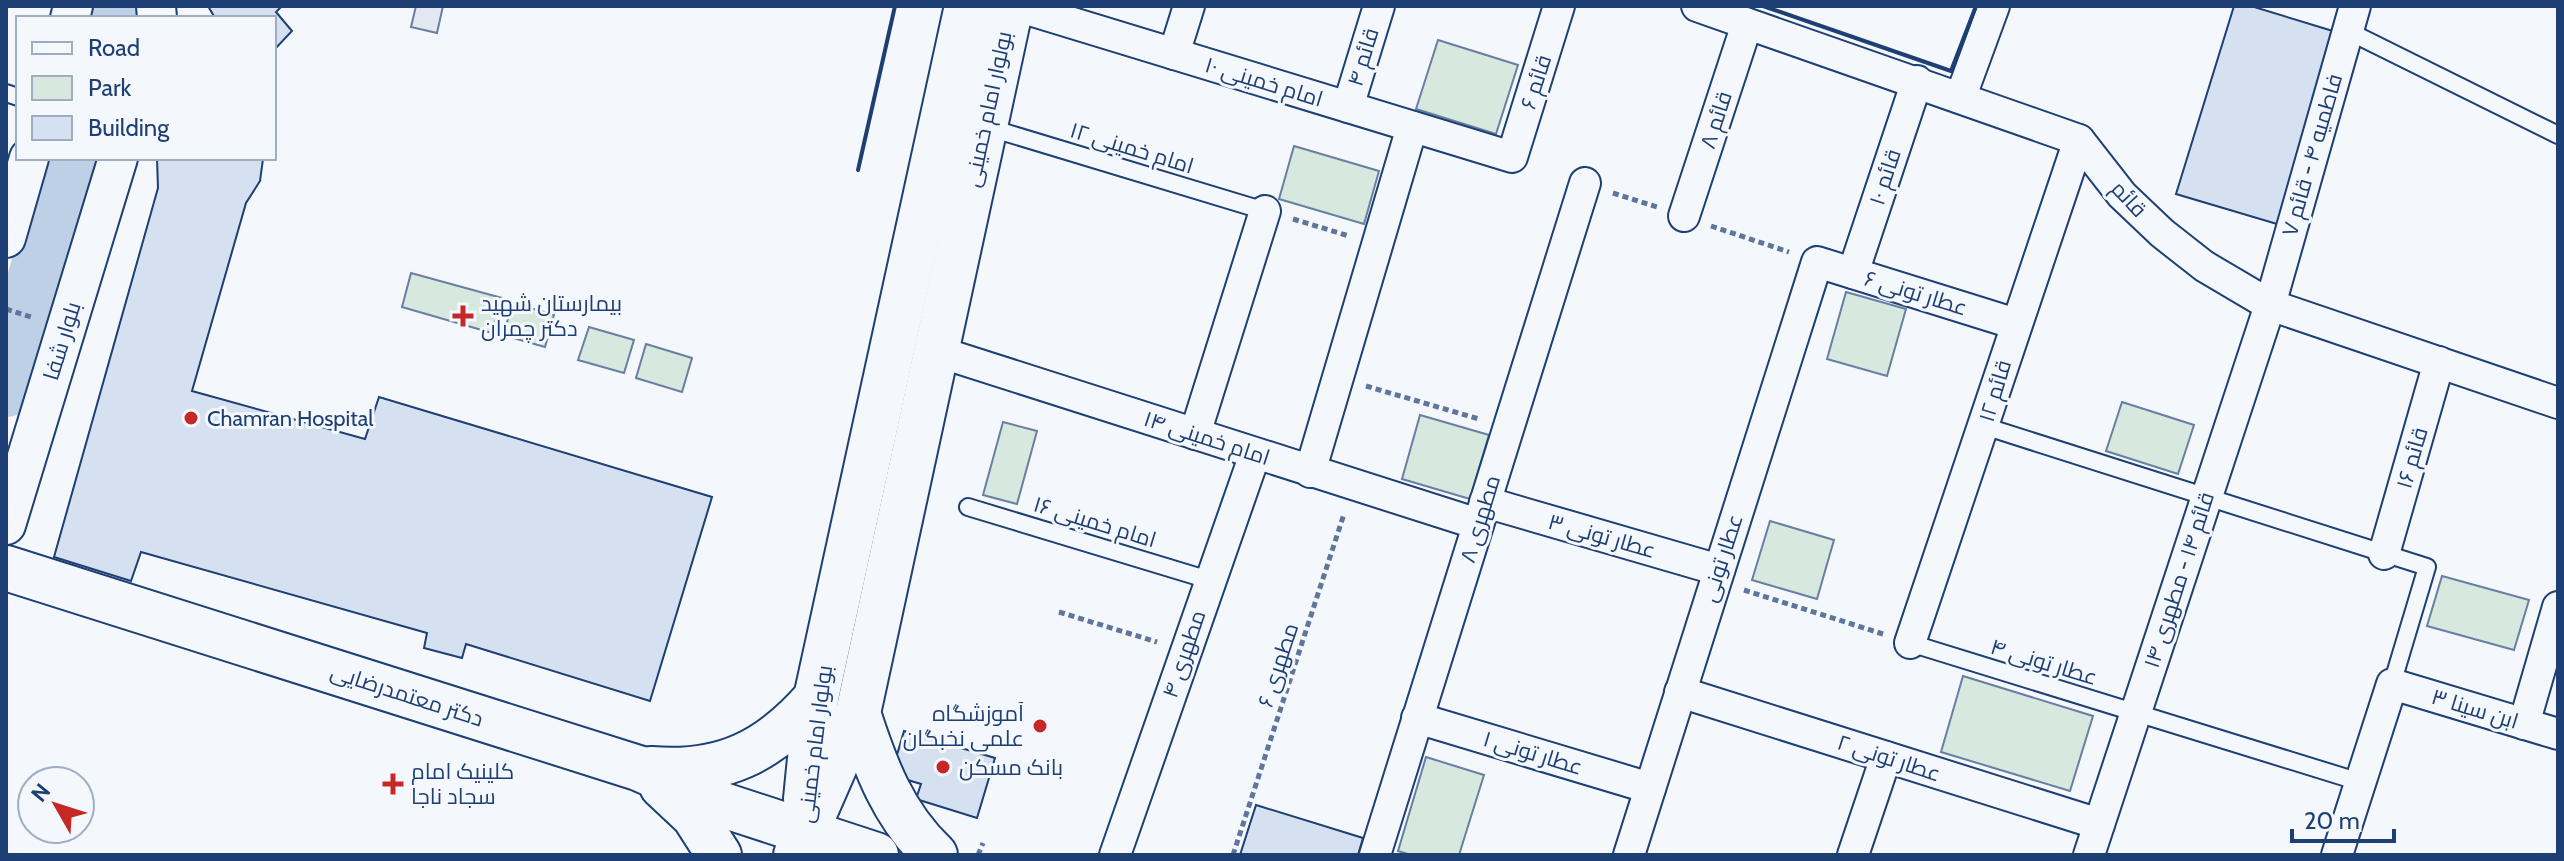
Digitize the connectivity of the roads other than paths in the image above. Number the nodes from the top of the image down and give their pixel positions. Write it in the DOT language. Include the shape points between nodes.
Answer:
graph roads {
  1 [pos="967,6"];
  2 [pos="1011,6"];
  3 [pos="1017,6"];
  4 [pos="1189,6"];
  5 [pos="1379,6"];
  6 [pos="1559,6"];
  7 [pos="1697,6"];
  8 [pos="1994,6"];
  9 [pos="2351,19"];
  10 [pos="1747,24"];
  11 [pos="1174,54"];
  12 [pos="1917,81"];
  13 [pos="1961,96"];
  14 [pos="1348,107"];
  15 [pos="985,127"];
  16 [pos="1412,127"];
  17 [pos="2558,135"];
  18 [pos="2079,140"];
  19 [pos="1512,157"];
  20 [pos="28,160"];
  21 [pos="117,160"];
  22 [pos="1585,183"];
  23 [pos="1265,211"];
  24 [pos="1684,216"];
  25 [pos="6,238"];
  26 [pos="1817,262"];
  27 [pos="1853,273"];
  28 [pos="2270,305"];
  29 [pos="2016,324"];
  30 [pos="936,351"];
  31 [pos="2439,362"];
  32 [pos="2558,403"];
  33 [pos="1984,426"];
  34 [pos="1195,434"];
  35 [pos="1255,454"];
  36 [pos="1310,472"];
  37 [pos="2206,496"];
  38 [pos="968,507"];
  39 [pos="880,510"];
  40 [pos="1482,513"];
  41 [pos="6,525"];
  42 [pos="2384,554"];
  43 [pos="6,568"];
  44 [pos="1717,575"];
  45 [pos="1209,580"];
  46 [pos="2558,607"];
  47 [pos="1910,643"];
  48 [pos="2392,684"];
  49 [pos="1680,692"];
  50 [pos="816,698"];
  51 [pos="858,713"];
  52 [pos="2136,713"];
  53 [pos="1417,718"];
  54 [pos="2524,724"];
  55 [pos="2558,734"];
  56 [pos="1886,757"];
  57 [pos="638,768"];
  58 [pos="2360,782"];
  59 [pos="1650,788"];
  60 [pos="2099,824"];
  61 [pos="800,844"];
  62 [pos="719,855"];
  63 [pos="876,855"];
  64 [pos="935,855"];
  65 [pos="1115,855"];
  66 [pos="1375,855"];
  67 [pos="1629,855"];
  68 [pos="1853,855"];
  69 [pos="2089,855"];
  70 [pos="2337,855"];
  1 -- 39 [label="main road, بولوار امام خمینی"];
  2 -- 15 [label="main road, بولوار امام خمینی"];
  3 -- 11 [label="street, امام خمینی ۱۰"];
  4 -- 11 [label="street"];
  5 -- 14 [label="street, قائم ۴"];
  6 -- 19 [label="street, قائم ۶"];
  7 -- 10 [label="street"];
  8 -- 13 [label="street"];
  9 -- 17 [label="lane"];
  9 -- 28 [label="street, فاطمیه ۴ - قائم ۷"];
  10 -- 12 [label="street"];
  10 -- 24 [label="street, قائم ۸"];
  11 -- 14 [label="street, امام خمینی ۱۰"];
  12 -- 13 [label="street"];
  12 -- 27 [label="street, قائم ۱۰"];
  13 -- 18 [label="street"];
  14 -- 16 [label="street, امام خمینی ۱۰"];
  15 -- 23 [label="lane, امام خمینی ۱۲"];
  15 -- 30 [label="main road, بولوار امام خمینی"];
  16 -- 19 [label="street, امام خمینی ۱۰"];
  16 -- 36 [label="street"];
  18 -- 28 [label="street, قائم" via="2122,195 2162,233 2204,266"];
  18 -- 29 [label="street, قائم ۱۲"];
  20 -- 25 [label="street"];
  21 -- 41 [label="street, بلوار شفا"];
  22 -- 40 [label="street, مطهری ۸"];
  23 -- 34 [label="street"];
  26 -- 27 [label="street, عطار تونی ۶"];
  26 -- 44 [label="street, عطار تونی"];
  27 -- 29 [label="street, عطار تونی ۶"];
  28 -- 31 [label="street, قائم"];
  28 -- 37 [label="street, قائم ۱۴ - مطهری ۱۴"];
  29 -- 33 [label="street, قائم ۱۲"];
  30 -- 34 [label="street, امام خمینی ۱۴"];
  30 -- 39 [label="main road, بولوار امام خمینی"];
  31 -- 32 [label="street, قائم"];
  31 -- 42 [label="street, قائم ۱۶"];
  33 -- 37 [label="lane"];
  33 -- 47 [label="street, قائم ۱۲"];
  34 -- 35 [label="street, امام خمینی ۱۴"];
  35 -- 36 [label="street, امام خمینی ۱۴"];
  35 -- 45 [label="street, مطهری ۴"];
  36 -- 40 [label="street, امام خمینی ۱۴"];
  37 -- 42 [label="lane"];
  37 -- 52 [label="street, قائم ۱۴ - مطهری ۱۴"];
  38 -- 45 [label="lane, امام خمینی ۱۶"];
  39 -- 50 [label="main road, بولوار امام خمینی"];
  39 -- 51 [label="main road, بولوار امام خمینی"];
  40 -- 44 [label="street, عطار تونی ۳"];
  40 -- 53 [label="street, مطهری ۸"];
  42 -- 48 [label="lane" via="2427,567"];
  43 -- 57 [label="main road, دکتر معتمد‌رضایی"];
  44 -- 49 [label="street, عطار تونی"];
  45 -- 65 [label="street, مطهری ۴"];
  46 -- 54 [label="street"];
  47 -- 52 [label="lane, عطار تونی ۴"];
  48 -- 54 [label="street, ابن سینا ۳"];
  48 -- 58 [label="street"];
  49 -- 56 [label="street, عطار تونی ۲"];
  49 -- 59 [label="street, عطار تونی"];
  50 -- 57 [label="main road" via="770,744 728,762 683,772"];
  50 -- 61 [label="main road, بولوار امام خمینی"];
  51 -- 61 [label="main road, بولوار امام خمینی"];
  51 -- 64 [label="main road" via="879,776 902,817"];
  52 -- 58 [label="lane, عطار تونی ۴"];
  52 -- 60 [label="street, قائم ۱۴ - مطهری ۱۴"];
  53 -- 59 [label="street, عطار تونی ۱"];
  53 -- 66 [label="street, مطهری ۸"];
  54 -- 55 [label="street, ابن سینا ۳"];
  56 -- 60 [label="street, عطار تونی ۲"];
  56 -- 68 [label="street"];
  57 -- 61 [label="main road, دکتر معتمد‌رضایی"];
  57 -- 62 [label="main road" via="694,816"];
  58 -- 70 [label="street"];
  59 -- 67 [label="street, عطار تونی"];
  60 -- 69 [label="street, قائم ۱۴ - مطهری ۱۴"];
  61 -- 63 [label="main road, دکتر معتمد‌رضایی"];
}
